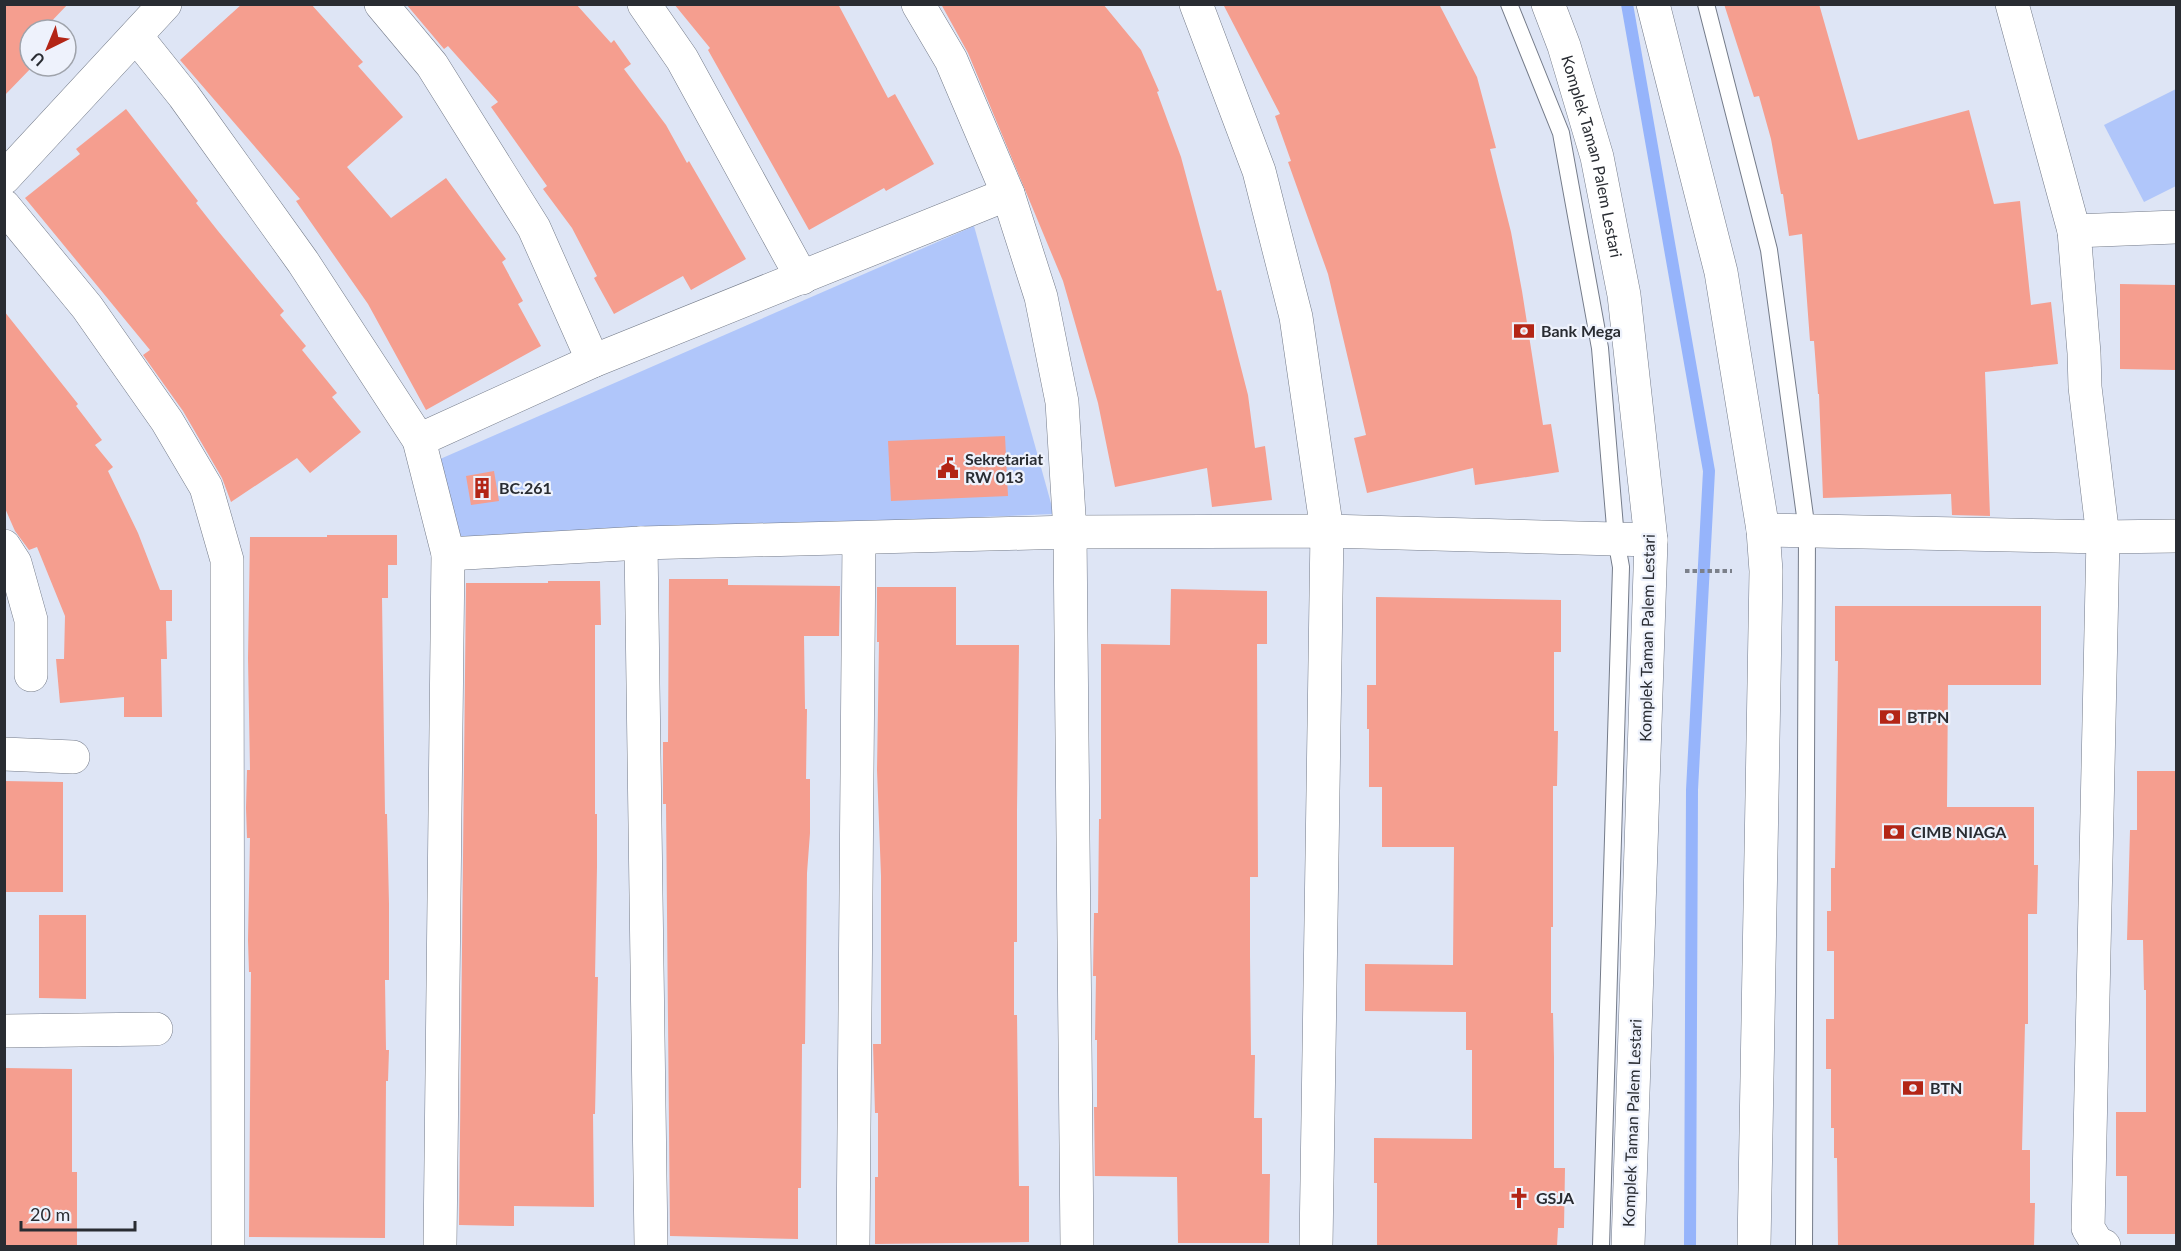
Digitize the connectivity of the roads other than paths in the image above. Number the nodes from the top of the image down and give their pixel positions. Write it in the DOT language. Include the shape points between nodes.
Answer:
graph roads {
  1 [pos="165,4"];
  2 [pos="381,4"];
  3 [pos="644,4"];
  4 [pos="918,4"];
  5 [pos="1196,4"];
  6 [pos="1509,4"];
  7 [pos="1548,4"];
  8 [pos="1653,4"];
  9 [pos="1706,4"];
  10 [pos="2012,4"];
  11 [pos="136,36"];
  12 [pos="8,168"];
  13 [pos="1008,194"];
  14 [pos="4,206"];
  15 [pos="2176,227"];
  16 [pos="2074,231"];
  17 [pos="802,278"];
  18 [pos="593,361"];
  19 [pos="419,440"];
  20 [pos="1763,530"];
  21 [pos="1327,531"];
  22 [pos="1807,531"];
  23 [pos="1070,532"];
  24 [pos="2176,536"];
  25 [pos="2103,537"];
  26 [pos="859,539"];
  27 [pos="1616,539"];
  28 [pos="1651,540"];
  29 [pos="641,543"];
  30 [pos="4,546"];
  31 [pos="448,554"];
  32 [pos="31,675"];
  33 [pos="4,754"];
  34 [pos="73,757"];
  35 [pos="156,1029"];
  36 [pos="4,1031"];
  37 [pos="2099,1245"];
  38 [pos="228,1246"];
  39 [pos="440,1246"];
  40 [pos="651,1246"];
  41 [pos="853,1246"];
  42 [pos="1077,1246"];
  43 [pos="1316,1246"];
  44 [pos="1601,1246"];
  45 [pos="1628,1246"];
  46 [pos="1754,1246"];
  47 [pos="1804,1246"];
  1 -- 11 [label="street"];
  2 -- 18 [label="street" via="432,66 534,228"];
  3 -- 17 [label="street" via="682,59"];
  4 -- 13 [label="street" via="951,60"];
  5 -- 21 [label="street" via="1259,171 1296,317"];
  6 -- 27 [label="lane" via="1561,133 1600,348"];
  7 -- 28 [label="street, Komplek Taman Palem Lestari" via="1600,168 1624,295"];
  8 -- 20 [label="street" via="1721,272"];
  9 -- 22 [label="lane" via="1769,250"];
  10 -- 16 [label="street"];
  11 -- 12 [label="street"];
  11 -- 19 [label="street" via="303,262"];
  13 -- 17 [label="street"];
  13 -- 23 [label="street" via="1041,297 1062,402"];
  14 -- 38 [label="street" via="87,307 167,421 206,487 226,560"];
  15 -- 16 [label="street"];
  16 -- 25 [label="street" via="2085,387"];
  17 -- 18 [label="street"];
  18 -- 19 [label="street"];
  19 -- 31 [label="street"];
  20 -- 22 [label="street"];
  20 -- 46 [label="street" via="1766,571"];
  21 -- 23 [label="street"];
  21 -- 27 [label="street"];
  21 -- 43 [label="street"];
  22 -- 25 [label="street"];
  22 -- 47 [label="lane"];
  23 -- 26 [label="street"];
  23 -- 42 [label="street"];
  24 -- 25 [label="street"];
  25 -- 37 [label="street" via="2088,1228"];
  26 -- 29 [label="street"];
  26 -- 41 [label="street"];
  27 -- 28 [label="street"];
  27 -- 44 [label="lane" via="1621,567"];
  28 -- 45 [label="street, Komplek Taman Palem Lestari"];
  29 -- 31 [label="street"];
  29 -- 40 [label="street"];
  30 -- 32 [label="street" via="15,563 32,620"];
  31 -- 39 [label="street"];
  33 -- 34 [label="street"];
  35 -- 36 [label="street"];
}
